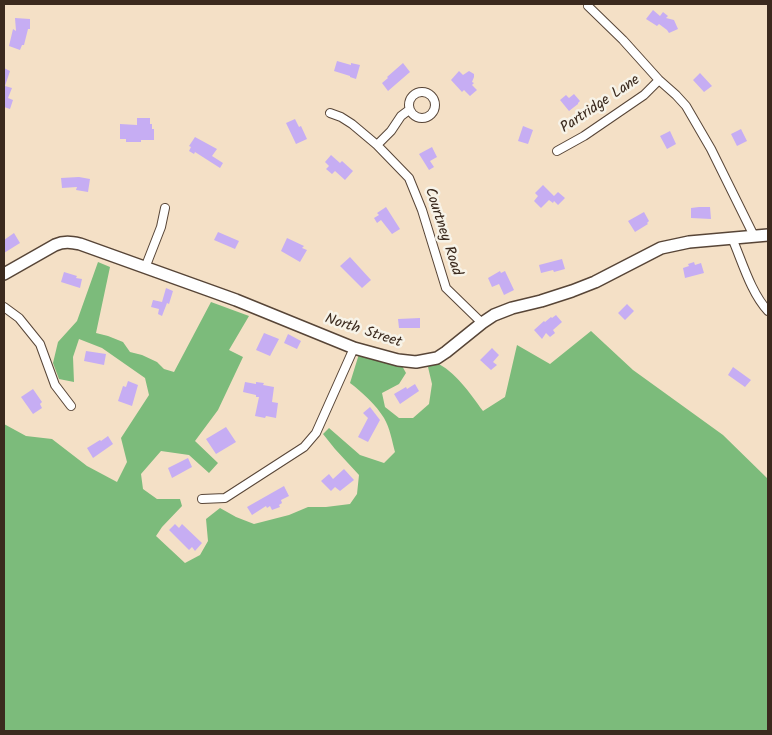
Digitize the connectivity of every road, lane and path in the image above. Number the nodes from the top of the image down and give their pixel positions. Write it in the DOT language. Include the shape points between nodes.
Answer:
graph roads {
  1 [pos="588,4"];
  2 [pos="659,80"];
  3 [pos="409,110"];
  4 [pos="330,113"];
  5 [pos="377,145"];
  6 [pos="557,151"];
  7 [pos="165,208"];
  8 [pos="768,235"];
  9 [pos="754,236"];
  10 [pos="732,238"];
  11 [pos="145,268"];
  12 [pos="4,274"];
  13 [pos="4,307"];
  14 [pos="768,311"];
  15 [pos="482,323"];
  16 [pos="354,348"];
  17 [pos="71,406"];
  18 [pos="202,498"];
  1 -- 2 [label="street"];
  2 -- 6 [label="street, Partridge Lane" via="644,95"];
  2 -- 9 [label="street" via="686,106 695,120"];
  3 -- 5 [label="street"];
  4 -- 5 [label="street, Courtney Road" via="347,120"];
  5 -- 15 [label="street, Courtney Road" via="409,178 446,288"];
  7 -- 11 [label="street"];
  8 -- 9 [label="street, North Street"];
  9 -- 10 [label="street, North Street"];
  10 -- 14 [label="street" via="753,287"];
  10 -- 15 [label="street, North Street" via="662,248 595,282 512,308"];
  11 -- 12 [label="street, North Street" via="80,244 61,242"];
  11 -- 16 [label="street, North Street" via="236,300"];
  13 -- 17 [label="street" via="19,318 40,344 55,385"];
  15 -- 16 [label="street, North Street" via="436,358 416,362"];
  16 -- 18 [label="street" via="316,433 304,447 225,498"];
}
